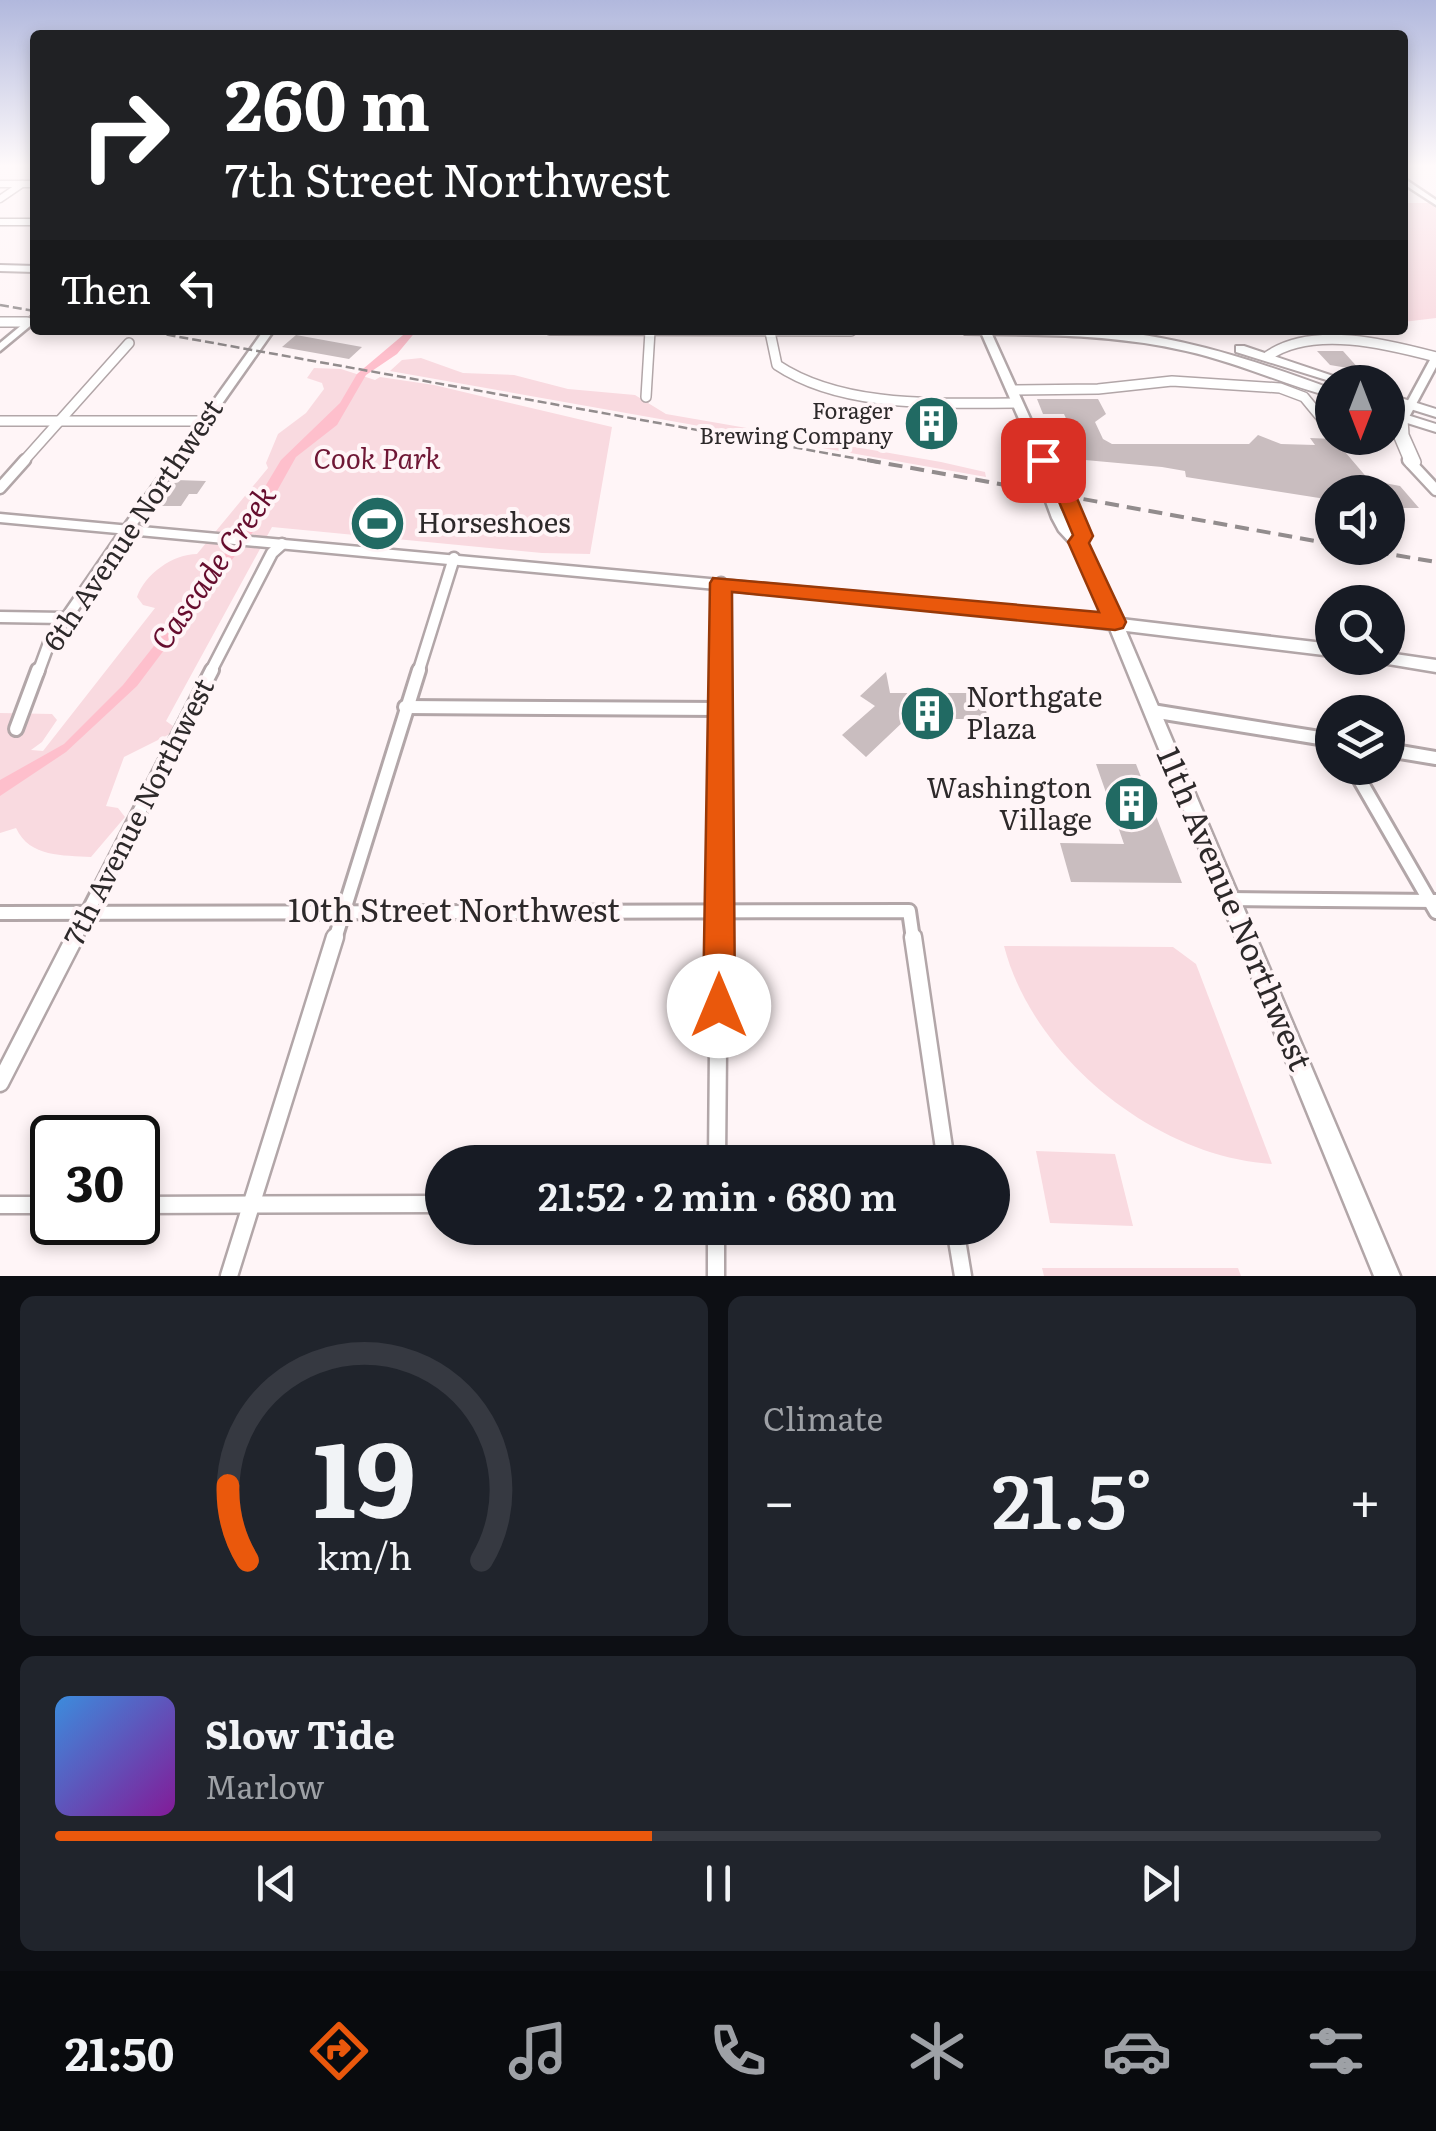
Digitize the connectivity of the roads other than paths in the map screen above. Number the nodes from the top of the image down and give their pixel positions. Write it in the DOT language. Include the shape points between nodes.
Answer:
graph roads {
  1 [pos="0,265"];
  2 [pos="30,266"];
  3 [pos="30,317"];
  4 [pos="30,319"];
  5 [pos="0,322"];
  6 [pos="264,335"];
  7 [pos="650,335"];
  8 [pos="771,335"];
  9 [pos="987,335"];
  10 [pos="1104,335"];
  11 [pos="1363,335"];
  12 [pos="1157,336"];
  13 [pos="129,343"];
  14 [pos="1372,343"];
  15 [pos="0,348"];
  16 [pos="1268,356"];
  17 [pos="1436,357"];
  18 [pos="1315,372"];
  19 [pos="1315,387"];
  20 [pos="1015,396"];
  21 [pos="646,398"];
  22 [pos="1315,409"];
  23 [pos="1405,411"];
  24 [pos="1436,413"];
  25 [pos="0,421"];
  26 [pos="60,421"];
  27 [pos="203,421"];
  28 [pos="1405,421"];
  29 [pos="1405,423"];
  30 [pos="1436,428"];
  31 [pos="1405,455"];
  32 [pos="0,488"];
  33 [pos="1436,490"];
  34 [pos="0,518"];
  35 [pos="127,530"];
  36 [pos="275,543"];
  37 [pos="454,558"];
  38 [pos="721,583"];
  39 [pos="0,617"];
  40 [pos="65,618"];
  41 [pos="1115,622"];
  42 [pos="1315,648"];
  43 [pos="1405,662"];
  44 [pos="1436,666"];
  45 [pos="404,708"];
  46 [pos="720,709"];
  47 [pos="1152,711"];
  48 [pos="16,729"];
  49 [pos="1315,737"];
  50 [pos="1405,753"];
  51 [pos="1436,758"];
  52 [pos="1363,785"];
  53 [pos="1228,899"];
  54 [pos="1434,905"];
  55 [pos="720,910"];
  56 [pos="88,912"];
  57 [pos="341,912"];
  58 [pos="0,913"];
  59 [pos="0,1083"];
  60 [pos="717,1145"];
  61 [pos="943,1145"];
  62 [pos="425,1204"];
  63 [pos="0,1205"];
  64 [pos="30,1205"];
  65 [pos="160,1205"];
  66 [pos="251,1205"];
  67 [pos="716,1245"];
  68 [pos="957,1245"];
  69 [pos="230,1276"];
  70 [pos="716,1276"];
  71 [pos="962,1276"];
  72 [pos="1387,1276"];
  1 -- 2 [label="main road"];
  3 -- 5 [label="street"];
  4 -- 15 [label="main road"];
  6 -- 27 [label="street, 6th Avenue Northwest"];
  7 -- 21 [label="street"];
  8 -- 20 [label="street" via="777,365 808,382 928,402"];
  9 -- 20 [label="main road, 11th Avenue Northwest"];
  10 -- 12 [label="main road" via="1134,354"];
  11 -- 14 [label="street"];
  12 -- 16 [label="main road"];
  12 -- 19 [label="main road"];
  13 -- 26 [label="street"];
  14 -- 16 [label="street" via="1284,344"];
  14 -- 17 [label="street"];
  16 -- 18 [label="main road"];
  17 -- 23 [label="street"];
  20 -- 22 [label="street" via="1172,380 1280,388"];
  20 -- 41 [label="main road, 11th Avenue Northwest" via="1062,524 1078,542"];
  24 -- 28 [label="main road"];
  25 -- 26 [label="street"];
  26 -- 27 [label="street"];
  26 -- 32 [label="street"];
  27 -- 35 [label="street, 6th Avenue Northwest"];
  29 -- 30 [label="main road"];
  31 -- 33 [label="street"];
  34 -- 35 [label="main road"];
  35 -- 36 [label="main road"];
  35 -- 40 [label="street, 6th Avenue Northwest"];
  36 -- 37 [label="main road"];
  36 -- 56 [label="street, 7th Avenue Northwest"];
  37 -- 38 [label="main road"];
  37 -- 45 [label="street"];
  38 -- 41 [label="main road"];
  38 -- 46 [label="street"];
  39 -- 40 [label="street"];
  40 -- 48 [label="street, 6th Avenue Northwest" via="38,666"];
  41 -- 42 [label="main road"];
  41 -- 47 [label="main road, 11th Avenue Northwest"];
  43 -- 44 [label="main road"];
  45 -- 46 [label="street"];
  45 -- 57 [label="street"];
  46 -- 55 [label="street"];
  47 -- 49 [label="street"];
  47 -- 53 [label="main road, 11th Avenue Northwest"];
  50 -- 51 [label="street"];
  52 -- 54 [label="street"];
  53 -- 54 [label="street"];
  53 -- 72 [label="main road, 11th Avenue Northwest"];
  55 -- 57 [label="street, 10th Street Northwest"];
  55 -- 60 [label="street"];
  55 -- 61 [label="street, 10th Street Northwest" via="909,912"];
  56 -- 57 [label="street, 10th Street Northwest"];
  56 -- 58 [label="street, 10th Street Northwest"];
  56 -- 59 [label="street, 7th Avenue Northwest"];
  57 -- 66 [label="street"];
  62 -- 66 [label="street"];
  63 -- 64 [label="street"];
  65 -- 66 [label="street"];
  66 -- 69 [label="street"];
  67 -- 70 [label="street"];
  68 -- 71 [label="street"];
}
